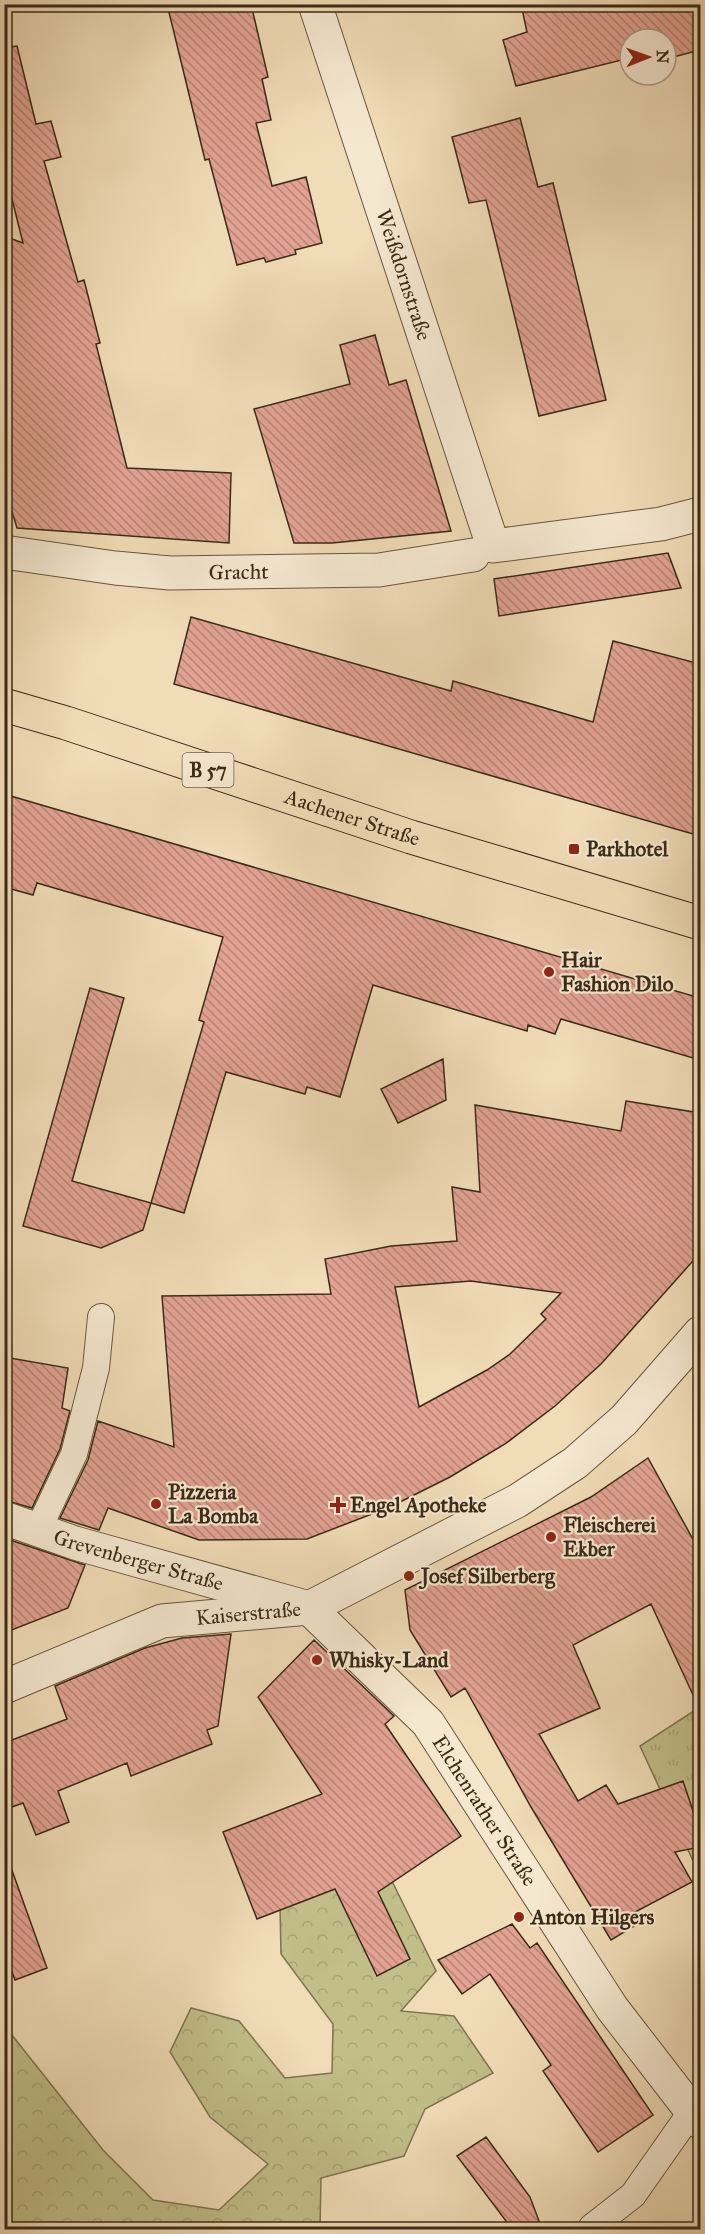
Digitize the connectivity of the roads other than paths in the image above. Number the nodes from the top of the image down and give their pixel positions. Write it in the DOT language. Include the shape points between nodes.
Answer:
graph roads {
  1 [pos="315,4"];
  2 [pos="700,514"];
  3 [pos="483,550"];
  4 [pos="4,552"];
  5 [pos="4,705"];
  6 [pos="700,923"];
  7 [pos="102,1317"];
  8 [pos="700,1333"];
  9 [pos="4,1518"];
  10 [pos="38,1530"];
  11 [pos="309,1608"];
  12 [pos="4,1687"];
  13 [pos="696,2116"];
  14 [pos="592,2227"];
  1 -- 3 [label="street, Weißdornstraße"];
  2 -- 3 [label="street, Gracht" via="660,524"];
  3 -- 4 [label="street, Gracht" via="380,570 170,573"];
  5 -- 6 [label="main road, Aachener Straße / B 57" via="411,837"];
  7 -- 10 [label="lane" via="96,1368 74,1454"];
  8 -- 11 [label="street, Kaiserstraße" via="624,1420 575,1463 517,1501"];
  9 -- 10 [label="street, Grevenberger Straße"];
  10 -- 11 [label="street, Grevenberger Straße"];
  11 -- 12 [label="street, Kaiserstraße" via="162,1621"];
  11 -- 13 [label="street, Elchenrather Straße" via="429,1723 612,2008"];
  13 -- 14 [label="lane" via="633,2195"];
}
